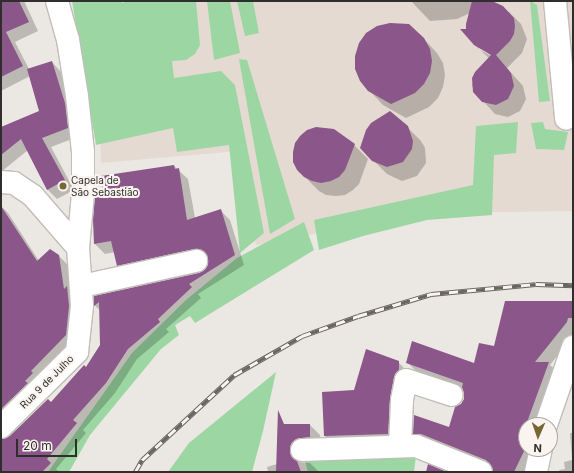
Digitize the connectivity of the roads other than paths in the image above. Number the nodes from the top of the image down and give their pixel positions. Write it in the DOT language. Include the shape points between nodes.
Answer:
graph roads {
  1 [pos="57,1"];
  2 [pos="554,1"];
  3 [pos="566,118"];
  4 [pos="1,182"];
  5 [pos="78,248"];
  6 [pos="196,261"];
  7 [pos="82,296"];
  8 [pos="573,348"];
  9 [pos="452,395"];
  10 [pos="549,417"];
  11 [pos="1,427"];
  12 [pos="400,446"];
  13 [pos="302,450"];
  14 [pos="539,457"];
  15 [pos="481,472"];
  16 [pos="536,472"];
  1 -- 5 [label="street, Rua 9 de Julho" via="68,40 82,145 83,193"];
  2 -- 3 [label="street"];
  4 -- 5 [label="street" via="14,183 33,196"];
  5 -- 7 [label="street, Rua 9 de Julho"];
  6 -- 7 [label="street"];
  7 -- 11 [label="street, Rua 9 de Julho" via="77,352"];
  8 -- 10 [label="street"];
  9 -- 12 [label="street" via="406,380 402,400"];
  12 -- 13 [label="street"];
  12 -- 15 [label="street" via="416,446"];
  14 -- 16 [label="street"];
}
